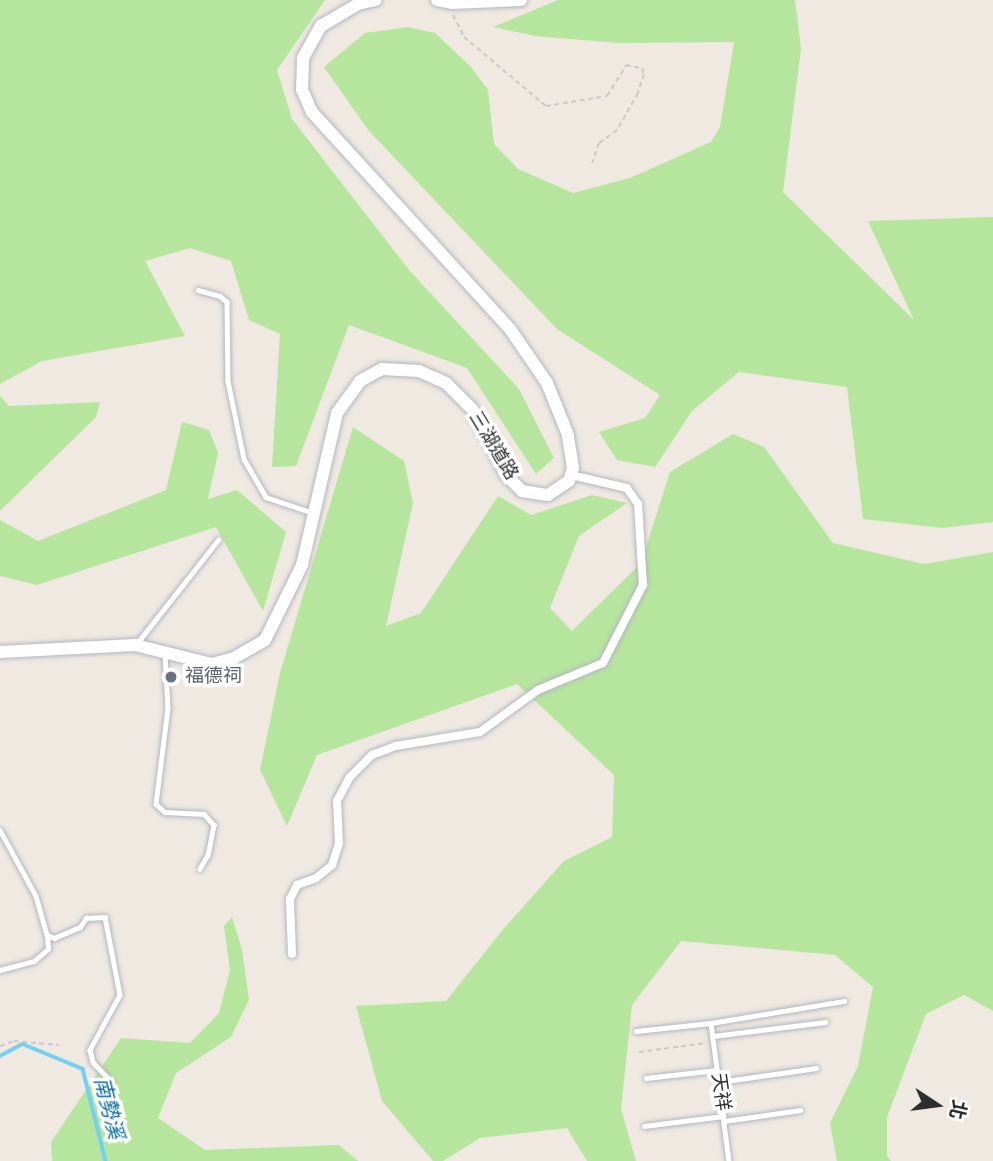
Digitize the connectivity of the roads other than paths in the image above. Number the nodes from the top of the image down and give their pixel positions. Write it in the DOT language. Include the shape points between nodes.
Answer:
graph roads {
  1 [pos="376,0"];
  2 [pos="437,0"];
  3 [pos="520,0"];
  4 [pos="198,290"];
  5 [pos="570,475"];
  6 [pos="314,513"];
  7 [pos="218,540"];
  8 [pos="135,645"];
  9 [pos="0,652"];
  10 [pos="165,653"];
  11 [pos="0,830"];
  12 [pos="200,869"];
  13 [pos="47,935"];
  14 [pos="292,954"];
  15 [pos="0,970"];
  16 [pos="844,1001"];
  17 [pos="825,1022"];
  18 [pos="711,1023"];
  19 [pos="636,1031"];
  20 [pos="713,1039"];
  21 [pos="816,1068"];
  22 [pos="717,1070"];
  23 [pos="646,1079"];
  24 [pos="111,1081"];
  25 [pos="719,1082"];
  26 [pos="800,1110"];
  27 [pos="724,1118"];
  28 [pos="644,1126"];
  29 [pos="729,1161"];
  1 -- 5 [label="street" via="358,4 321,26 303,58 302,90 312,113 510,329 547,383 568,435"];
  2 -- 3 [label="street"];
  4 -- 6 [label="lane" via="227,302 228,381 244,459 266,497"];
  5 -- 6 [label="street, 三湖道路" via="569,481 548,495 522,491 506,475 472,409 446,383 419,371 382,369 360,381 338,413"];
  5 -- 14 [label="street" via="627,488 638,504 643,585 603,663 538,690 480,732 397,746 372,755 349,778 337,801 339,843 332,865 316,878 296,885 290,899"];
  6 -- 10 [label="street, 三湖道路" via="302,565 265,640 234,658 212,664"];
  7 -- 8 [label="lane"];
  8 -- 9 [label="street, 三湖道路"];
  8 -- 10 [label="street, 三湖道路"];
  10 -- 12 [label="lane" via="168,708 156,804 165,812 204,814 214,825"];
  11 -- 13 [label="lane" via="36,896"];
  13 -- 15 [label="lane" via="48,949 34,961"];
  13 -- 24 [label="lane" via="54,938 80,927 86,919 105,917 120,995 90,1050 93,1062"];
  16 -- 18 [label="lane"];
  17 -- 20 [label="lane"];
  18 -- 19 [label="lane"];
  18 -- 20 [label="lane, 天祥"];
  20 -- 22 [label="lane, 天祥"];
  21 -- 25 [label="lane"];
  22 -- 23 [label="lane"];
  22 -- 25 [label="lane, 天祥"];
  25 -- 27 [label="lane, 天祥"];
  26 -- 27 [label="lane"];
  27 -- 28 [label="lane"];
  27 -- 29 [label="lane, 天祥"];
}
